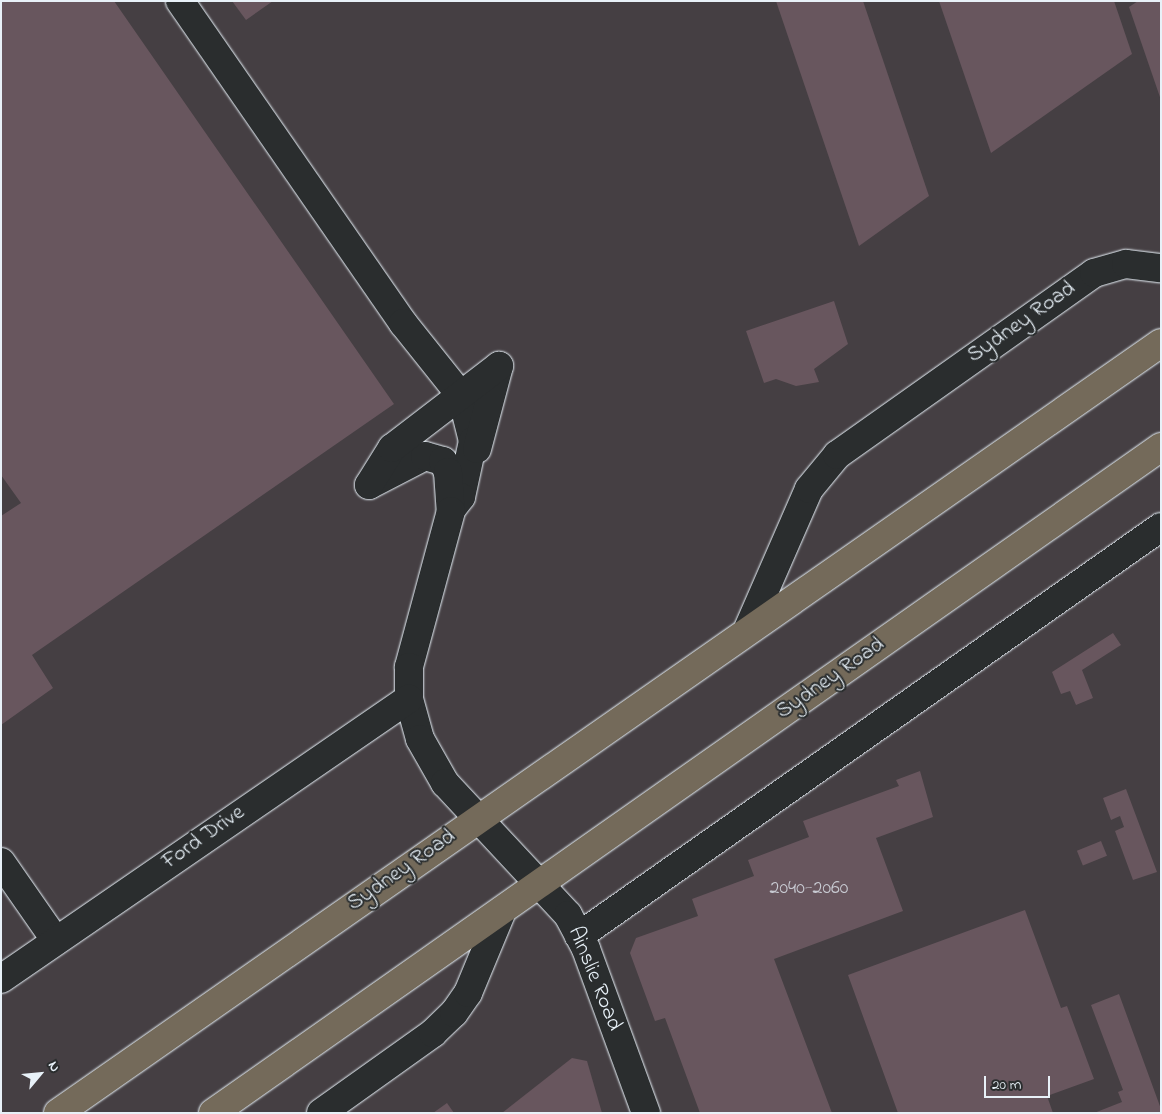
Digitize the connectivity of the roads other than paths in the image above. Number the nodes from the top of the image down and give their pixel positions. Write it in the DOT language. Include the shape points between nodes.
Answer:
graph roads {
  1 [pos="180,1"];
  2 [pos="1161,268"];
  3 [pos="1161,343"];
  4 [pos="462,397"];
  5 [pos="413,432"];
  6 [pos="1161,447"];
  7 [pos="425,456"];
  8 [pos="470,462"];
  9 [pos="450,511"];
  10 [pos="1161,527"];
  11 [pos="746,631"];
  12 [pos="409,699"];
  13 [pos="477,818"];
  14 [pos="1,862"];
  15 [pos="541,882"];
  16 [pos="502,911"];
  17 [pos="579,936"];
  18 [pos="56,940"];
  19 [pos="1,979"];
  20 [pos="58,1113"];
  21 [pos="213,1113"];
  22 [pos="321,1113"];
  23 [pos="646,1113"];
  1 -- 4 [label="street" via="402,323"];
  2 -- 11 [label="street, Sydney Road" via="1126,264 1094,273 836,455 809,489"];
  3 -- 11 [label="highway, Sydney Road"];
  4 -- 5 [label="street"];
  4 -- 8 [label="street" via="471,420"];
  4 -- 8 [label="street" via="499,366 483,439"];
  5 -- 7 [label="street"];
  5 -- 7 [label="street" via="382,460 369,486"];
  6 -- 15 [label="highway, Sydney Road"];
  7 -- 9 [label="street" via="443,462 448,472"];
  8 -- 9 [label="street" via="461,497"];
  9 -- 12 [label="street" via="414,639"];
  10 -- 17 [label="street"];
  11 -- 13 [label="highway, Sydney Road"];
  12 -- 13 [label="street, Ainslie Road" via="432,762"];
  12 -- 18 [label="street, Ford Drive"];
  13 -- 15 [label="street, Ainslie Road"];
  13 -- 20 [label="highway, Sydney Road"];
  14 -- 18 [label="street"];
  15 -- 16 [label="highway, Sydney Road"];
  15 -- 17 [label="street, Ainslie Road"];
  16 -- 21 [label="highway, Sydney Road"];
  16 -- 22 [label="street" via="468,992 454,1013 433,1034"];
  17 -- 23 [label="street, Ainslie Road"];
  18 -- 19 [label="street, Ford Drive"];
}
